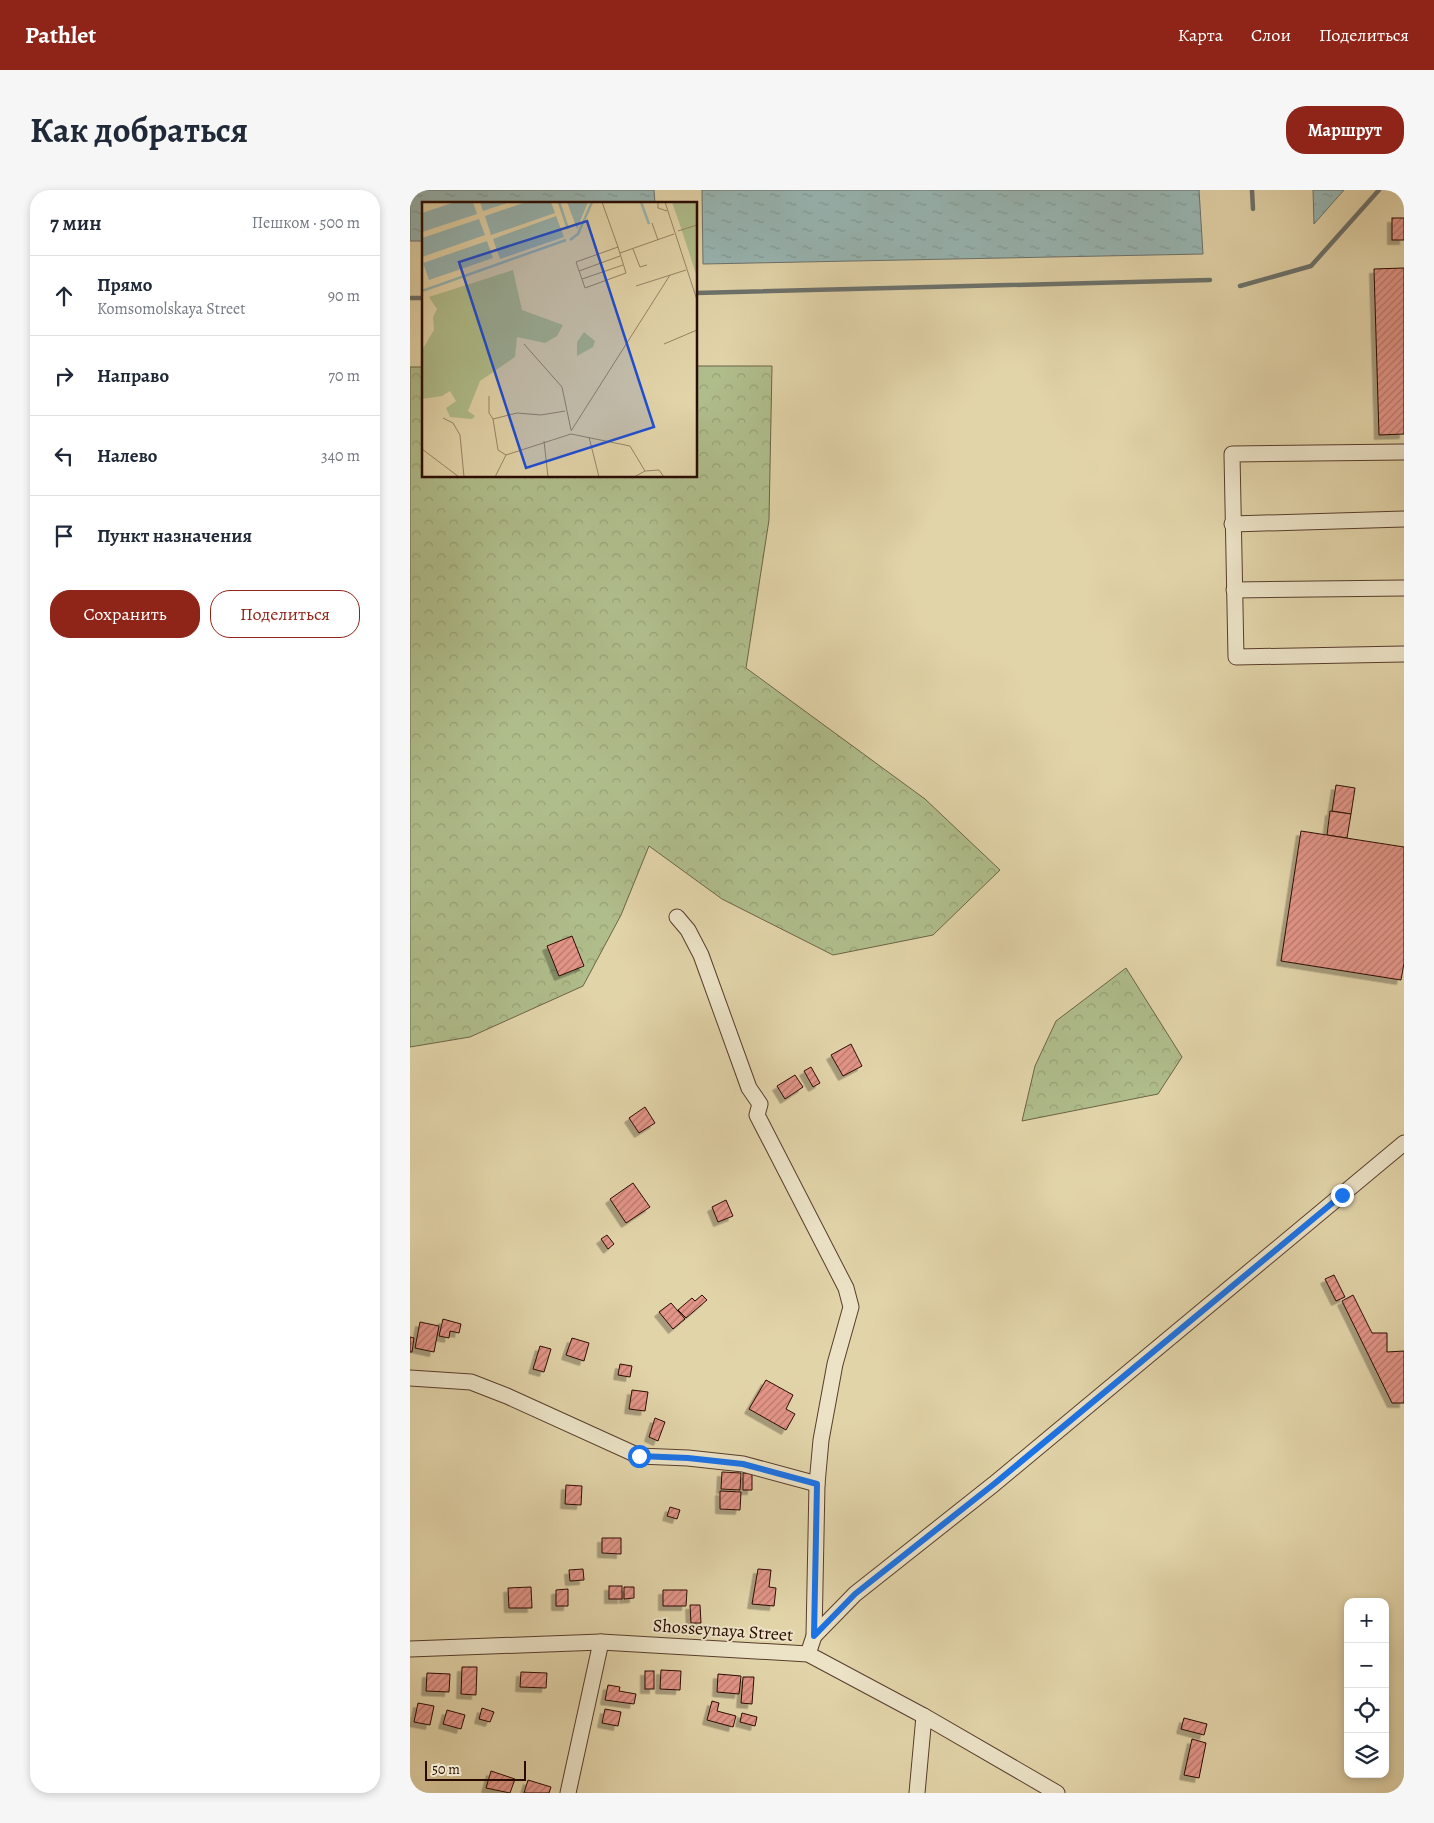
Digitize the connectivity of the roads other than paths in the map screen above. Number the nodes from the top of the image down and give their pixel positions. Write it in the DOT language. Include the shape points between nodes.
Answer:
graph roads {
  1 [pos="1404,452"];
  2 [pos="1404,519"];
  3 [pos="1232,524"];
  4 [pos="1404,588"];
  5 [pos="1234,590"];
  6 [pos="1404,654"];
  7 [pos="677,917"];
  8 [pos="1404,1143"];
  9 [pos="410,1378"];
  10 [pos="817,1484"];
  11 [pos="814,1636"];
  12 [pos="601,1642"];
  13 [pos="410,1649"];
  14 [pos="808,1654"];
  15 [pos="924,1716"];
  16 [pos="568,1793"];
  17 [pos="917,1793"];
  18 [pos="1057,1793"];
  1 -- 3 [label="street" via="1232,454"];
  2 -- 3 [label="street"];
  3 -- 5 [label="street"];
  4 -- 5 [label="street"];
  5 -- 6 [label="street" via="1236,658"];
  7 -- 10 [label="street" via="701,955 749,1088 760,1104 757,1115 846,1288 851,1307 835,1364 821,1440"];
  8 -- 11 [label="street" via="1002,1478 855,1594"];
  9 -- 10 [label="street" via="471,1382 639,1456 743,1464"];
  10 -- 11 [label="street"];
  11 -- 14 [label="street"];
  12 -- 13 [label="street, Shosseynaya Street"];
  12 -- 14 [label="street, Shosseynaya Street"];
  12 -- 16 [label="street"];
  14 -- 15 [label="street, Shosseynaya Street"];
  15 -- 17 [label="street"];
  15 -- 18 [label="street, Shosseynaya Street"];
}
